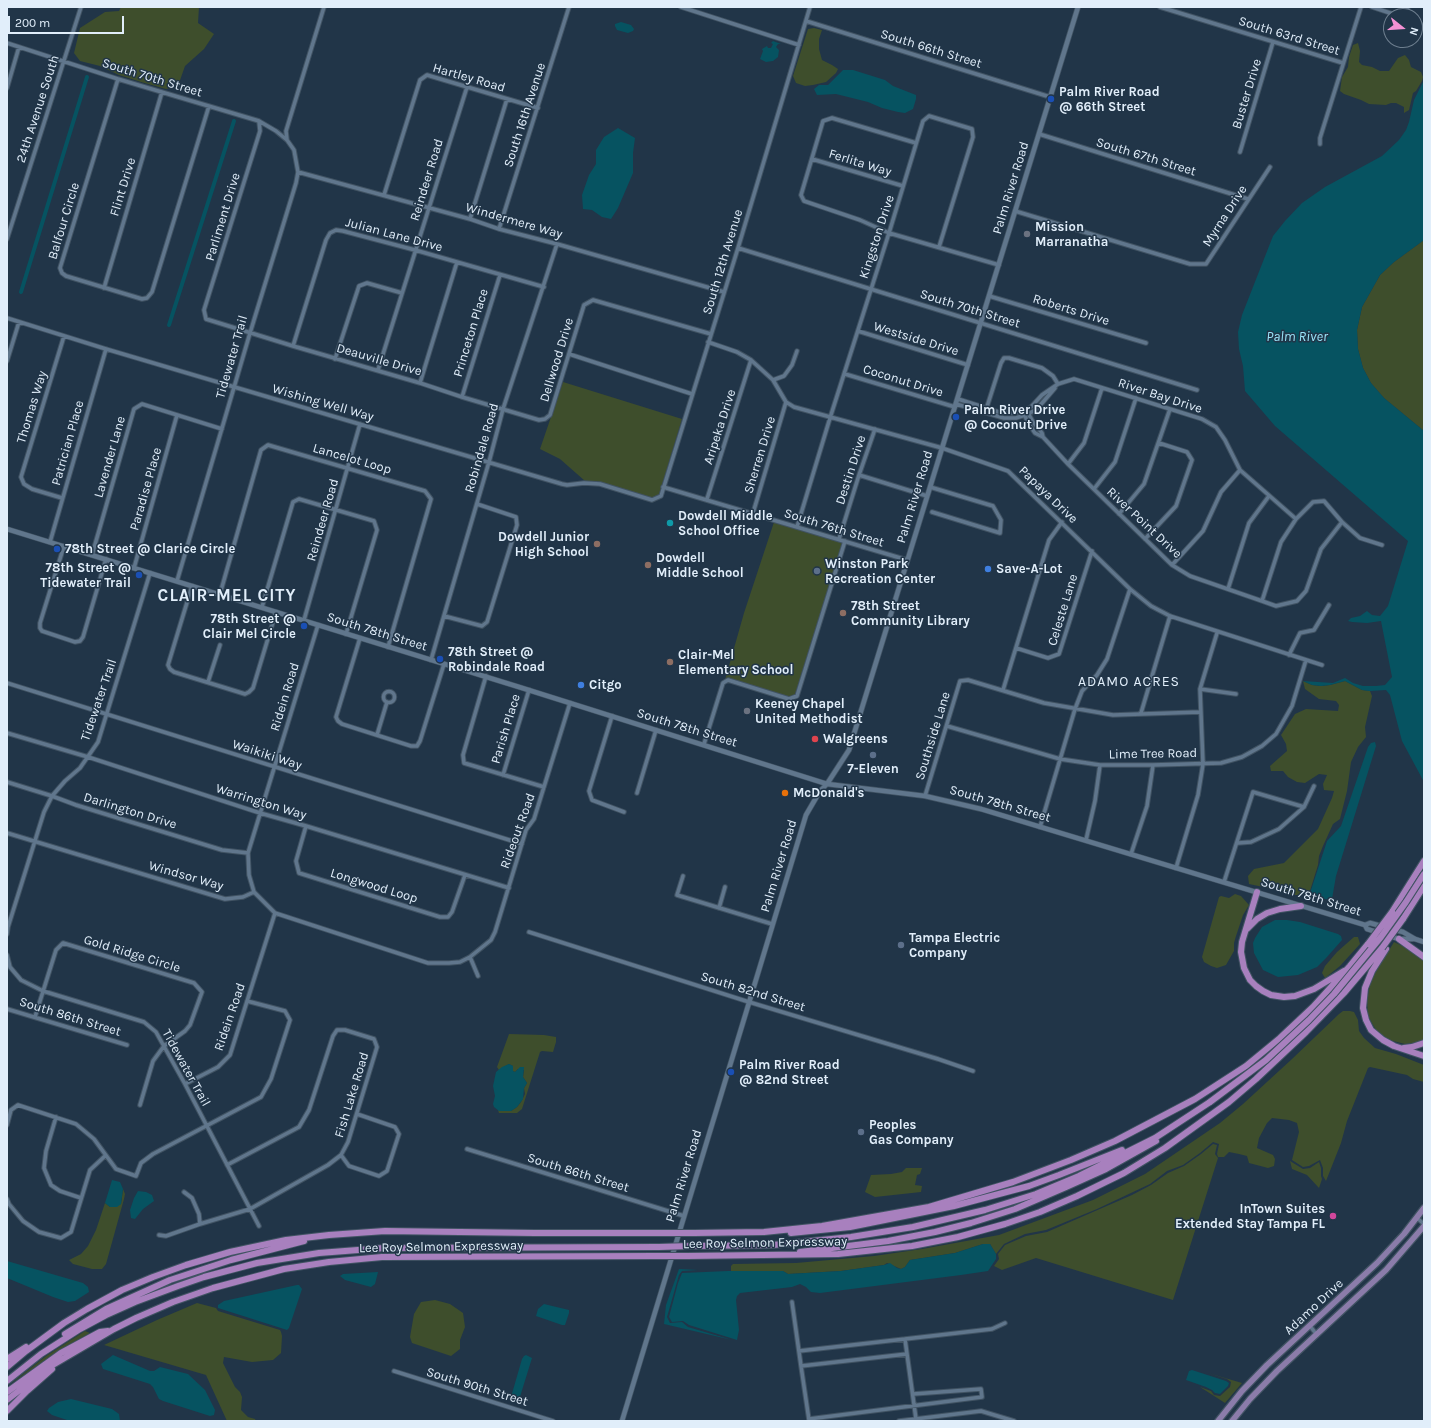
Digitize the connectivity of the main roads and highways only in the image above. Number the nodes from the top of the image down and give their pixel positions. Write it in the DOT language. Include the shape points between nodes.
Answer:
graph roads {
  1 [pos="1424,861"];
  2 [pos="1424,874"];
  3 [pos="1424,886"];
  4 [pos="1257,892"];
  5 [pos="1301,906"];
  6 [pos="1246,930"];
  7 [pos="1399,939"];
  8 [pos="1384,948"];
  9 [pos="1424,957"];
  10 [pos="1350,966"];
  11 [pos="1424,1043"];
  12 [pos="1402,1048"];
  13 [pos="1424,1056"];
  14 [pos="1171,1128"];
  15 [pos="1155,1138"];
  16 [pos="1424,1208"];
  17 [pos="1424,1225"];
  18 [pos="764,1232"];
  19 [pos="329,1235"];
  20 [pos="790,1255"];
  21 [pos="91,1320"];
  22 [pos="97,1336"];
  23 [pos="35,1344"];
  24 [pos="7,1359"];
  25 [pos="62,1360"];
  26 [pos="7,1367"];
  27 [pos="7,1381"];
  28 [pos="7,1392"];
  29 [pos="7,1400"];
  30 [pos="7,1411"];
  31 [pos="1218,1421"];
  32 [pos="1232,1421"];
  1 -- 10 [label="highway, Lee Roy Selmon Expressway, bridge" via="1392,912"];
  2 -- 14 [label="highway, bridge" via="1381,937 1309,1020 1266,1060"];
  3 -- 8 [label="highway, Lee Roy Selmon Expressway, bridge"];
  4 -- 6 [label="highway"];
  5 -- 6 [label="highway" via="1267,913"];
  6 -- 10 [label="highway" via="1241,952 1244,968 1253,983 1271,994 1284,996 1304,993 1322,985"];
  7 -- 9 [label="highway"];
  8 -- 12 [label="highway" via="1365,988 1364,1015 1378,1037"];
  8 -- 20 [label="highway, Lee Roy Selmon Expressway" via="1329,1009 1256,1079 1165,1148 1110,1180 1040,1212 958,1237 865,1252"];
  10 -- 18 [label="highway, Lee Roy Selmon Expressway" via="1297,1023 1246,1066 1195,1099 1088,1153 1013,1182 929,1207 822,1226"];
  11 -- 12 [label="highway"];
  12 -- 13 [label="highway"];
  14 -- 15 [label="highway"];
  14 -- 20 [label="highway" via="1154,1143 1106,1168 1014,1209 923,1235"];
  15 -- 18 [label="highway" via="1148,1138 1060,1176 954,1206 850,1227 783,1234"];
  15 -- 21 [label="highway, bridge" via="1079,1176 1002,1205 949,1220 886,1232 773,1245 384,1248 312,1254 257,1263 204,1277"];
  16 -- 31 [label="main road, Adamo Drive" via="1377,1263 1254,1378"];
  17 -- 32 [label="main road, Adamo Drive" via="1386,1270 1262,1386"];
  18 -- 19 [label="highway, Lee Roy Selmon Expressway, bridge" via="398,1231"];
  19 -- 21 [label="highway" via="190,1273 142,1292"];
  19 -- 23 [label="highway, Lee Roy Selmon Expressway" via="286,1240 230,1252 153,1277 122,1290 64,1323"];
  20 -- 22 [label="highway, Lee Roy Selmon Expressway, bridge" via="382,1257 314,1264 260,1274 213,1288 156,1309"];
  21 -- 27 [label="highway"];
  22 -- 25 [label="highway, Lee Roy Selmon Expressway"];
  22 -- 28 [label="highway" via="53,1358"];
  23 -- 24 [label="highway"];
  23 -- 26 [label="highway, Lee Roy Selmon Expressway"];
  25 -- 29 [label="highway, Lee Roy Selmon Expressway"];
  25 -- 30 [label="highway"];
}
